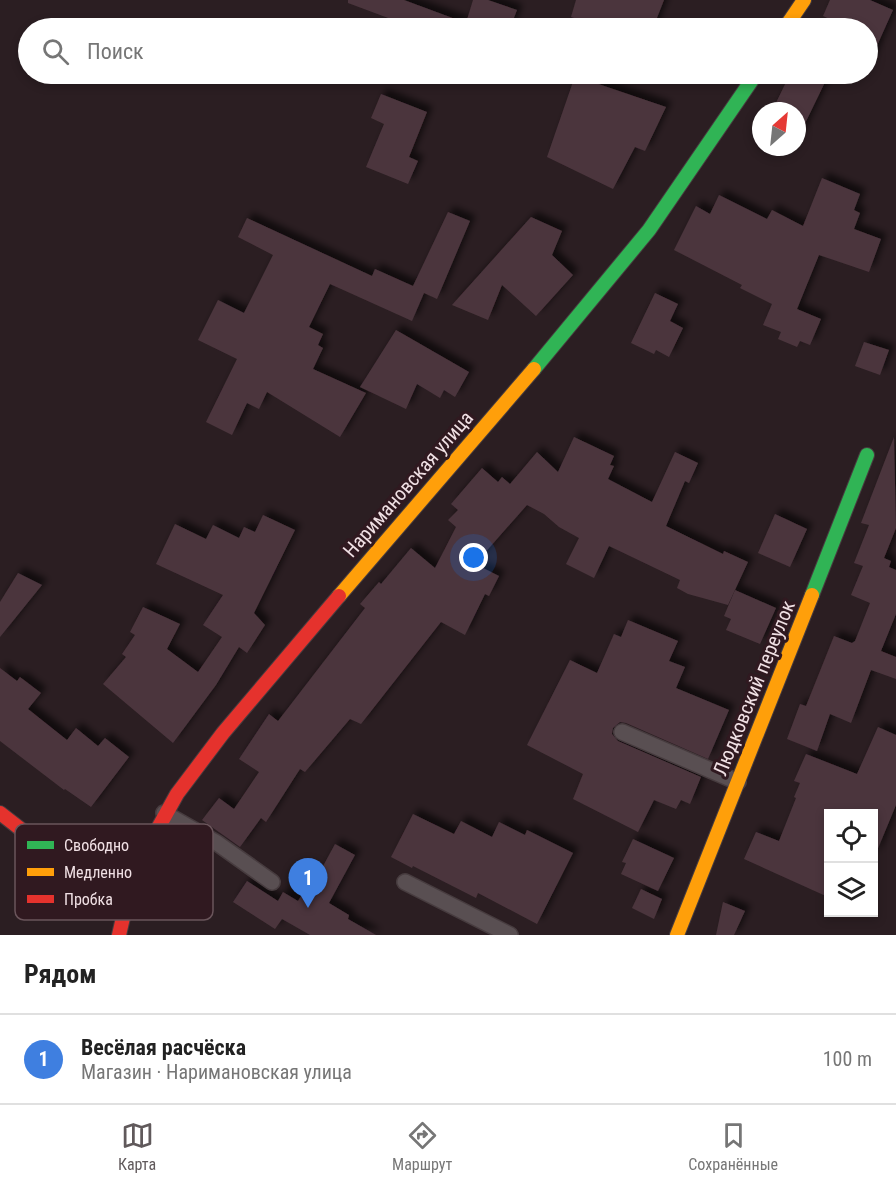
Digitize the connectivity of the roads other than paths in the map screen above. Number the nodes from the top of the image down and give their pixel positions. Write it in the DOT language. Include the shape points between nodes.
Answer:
graph roads {
  1 [pos="804,0"];
  2 [pos="792,18"];
  3 [pos="749,84"];
  4 [pos="867,455"];
  5 [pos="622,732"];
  6 [pos="738,782"];
  7 [pos="0,813"];
  8 [pos="164,813"];
  9 [pos="158,824"];
  10 [pos="183,824"];
  11 [pos="15,825"];
  12 [pos="213,841"];
  13 [pos="272,882"];
  14 [pos="405,882"];
  15 [pos="122,920"];
  16 [pos="119,935"];
  17 [pos="510,935"];
  18 [pos="677,935"];
  1 -- 2 [label="main road"];
  3 -- 8 [label="main road, Наримановская улица" via="632,251 299,642"];
  4 -- 6 [label="main road, Людковский переулок"];
  5 -- 6 [label="lane"];
  6 -- 18 [label="main road, Людковский переулок"];
  7 -- 11 [label="main road"];
  8 -- 9 [label="main road, Наримановская улица"];
  8 -- 10 [label="lane"];
  12 -- 13 [label="lane"];
  14 -- 17 [label="lane"];
  15 -- 16 [label="main road, Наримановская улица"];
}
